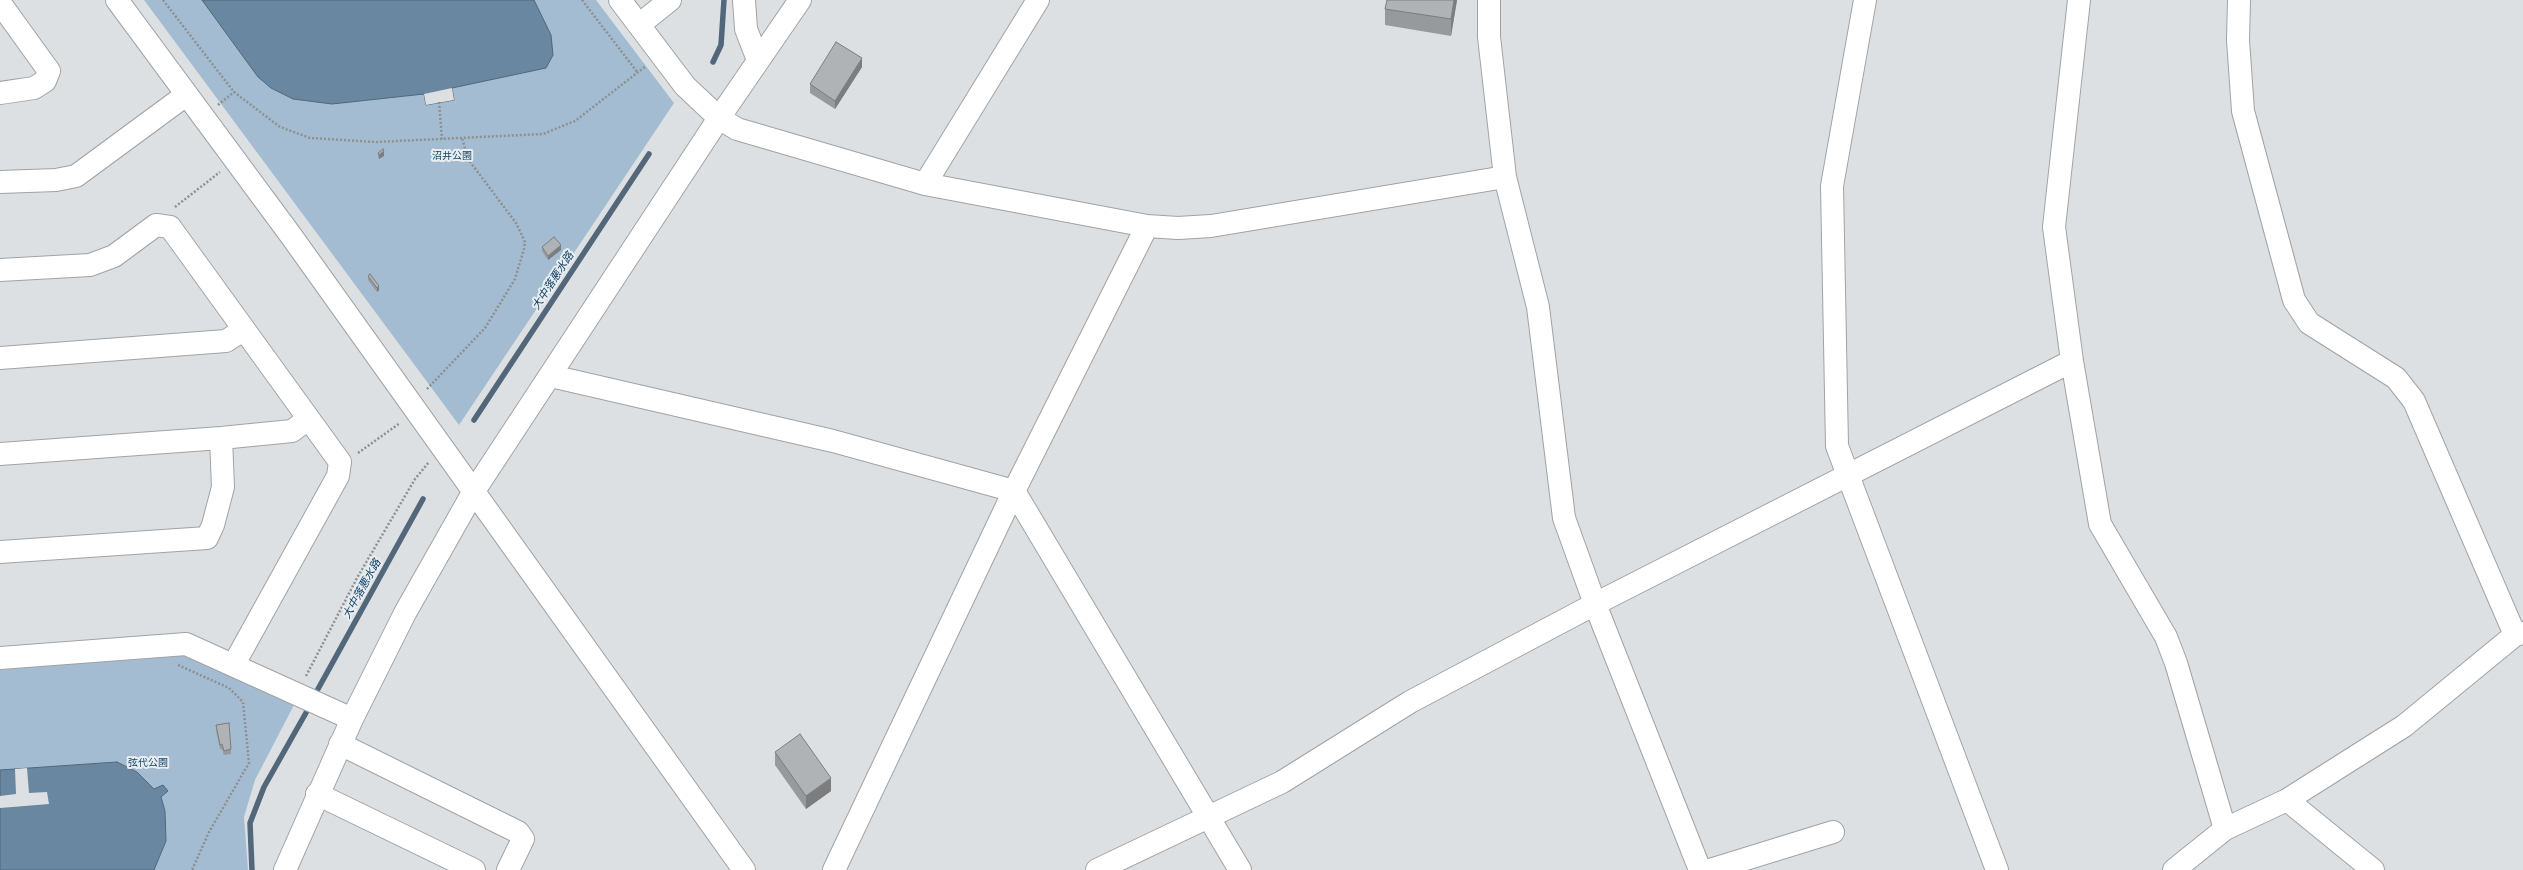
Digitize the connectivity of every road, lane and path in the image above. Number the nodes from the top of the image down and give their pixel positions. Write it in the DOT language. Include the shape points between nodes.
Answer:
graph roads {
  1 [pos="117,0"];
  2 [pos="164,0"];
  3 [pos="582,0"];
  4 [pos="620,0"];
  5 [pos="670,0"];
  6 [pos="744,0"];
  7 [pos="800,0"];
  8 [pos="1038,0"];
  9 [pos="1489,0"];
  10 [pos="1865,0"];
  11 [pos="2079,0"];
  12 [pos="2239,0"];
  13 [pos="0,3"];
  14 [pos="639,26"];
  15 [pos="758,60"];
  16 [pos="650,63"];
  17 [pos="638,72"];
  18 [pos="234,92"];
  19 [pos="0,93"];
  20 [pos="186,95"];
  21 [pos="439,102"];
  22 [pos="217,106"];
  23 [pos="719,118"];
  24 [pos="462,138"];
  25 [pos="442,139"];
  26 [pos="221,172"];
  27 [pos="1505,177"];
  28 [pos="0,182"];
  29 [pos="926,184"];
  30 [pos="162,224"];
  31 [pos="1147,226"];
  32 [pos="0,270"];
  33 [pos="244,330"];
  34 [pos="0,358"];
  35 [pos="2072,361"];
  36 [pos="551,376"];
  37 [pos="427,389"];
  38 [pos="308,419"];
  39 [pos="400,423"];
  40 [pos="221,438"];
  41 [pos="0,454"];
  42 [pos="340,462"];
  43 [pos="429,462"];
  44 [pos="1849,475"];
  45 [pos="474,491"];
  46 [pos="1014,491"];
  47 [pos="0,552"];
  48 [pos="1595,604"];
  49 [pos="2519,634"];
  50 [pos="0,658"];
  51 [pos="234,664"];
  52 [pos="176,665"];
  53 [pos="297,693"];
  54 [pos="352,719"];
  55 [pos="340,744"];
  56 [pos="317,794"];
  57 [pos="2287,800"];
  58 [pos="1209,816"];
  59 [pos="2225,829"];
  60 [pos="1833,832"];
  61 [pos="192,870"];
  62 [pos="285,870"];
  63 [pos="474,870"];
  64 [pos="508,870"];
  65 [pos="744,870"];
  66 [pos="834,870"];
  67 [pos="1096,870"];
  68 [pos="1240,870"];
  69 [pos="1700,870"];
  70 [pos="1710,870"];
  71 [pos="1997,870"];
  72 [pos="2174,870"];
  73 [pos="2373,870"];
  1 -- 20 [label="street"];
  2 -- 18 [label="path"];
  3 -- 17 [label="path"];
  4 -- 14 [label="street"];
  5 -- 14 [label="street"];
  6 -- 15 [label="street" via="746,29"];
  7 -- 15 [label="street"];
  8 -- 29 [label="street"];
  9 -- 27 [label="street" via="1489,37"];
  10 -- 44 [label="street" via="1832,186 1835,418 1837,446"];
  11 -- 35 [label="street" via="2054,227"];
  12 -- 49 [label="street" via="2238,40 2243,111 2294,300 2309,323 2396,378 2414,401"];
  13 -- 19 [label="street" via="49,71 45,81 34,88"];
  14 -- 23 [label="street" via="685,86"];
  15 -- 23 [label="street"];
  16 -- 17 [label="path"];
  17 -- 24 [label="path" via="575,121 543,134"];
  18 -- 22 [label="path"];
  18 -- 25 [label="path" via="280,128 310,138 376,142"];
  20 -- 28 [label="street" via="76,176 56,180"];
  20 -- 45 [label="street" via="292,237"];
  21 -- 25 [label="path"];
  23 -- 29 [label="street" via="737,129"];
  23 -- 36 [label="street"];
  24 -- 25 [label="path"];
  24 -- 37 [label="path" via="468,159 516,223 525,242 515,279 485,328"];
  26 -- 30 [label="path" via="168,212"];
  27 -- 31 [label="street" via="1211,226"];
  27 -- 48 [label="street" via="1538,307 1564,518"];
  29 -- 31 [label="street"];
  30 -- 32 [label="street" via="156,225 102,262 90,265"];
  30 -- 33 [label="street" via="174,232"];
  31 -- 46 [label="street"];
  33 -- 34 [label="street" via="226,341"];
  33 -- 38 [label="street"];
  35 -- 44 [label="street"];
  35 -- 59 [label="street" via="2100,524 2166,637"];
  36 -- 45 [label="street"];
  36 -- 46 [label="street" via="833,441"];
  38 -- 40 [label="street" via="292,431"];
  38 -- 42 [label="street"];
  39 -- 42 [label="path" via="350,459"];
  40 -- 41 [label="street"];
  40 -- 47 [label="street" via="223,486 207,538"];
  42 -- 51 [label="street" via="338,476"];
  43 -- 53 [label="path" via="415,479 357,578"];
  44 -- 48 [label="street"];
  44 -- 71 [label="street"];
  45 -- 54 [label="street" via="405,613"];
  45 -- 65 [label="street"];
  46 -- 58 [label="street"];
  46 -- 66 [label="street"];
  48 -- 58 [label="street" via="1410,702 1282,782"];
  48 -- 69 [label="street"];
  49 -- 57 [label="street" via="2404,726"];
  50 -- 51 [label="street" via="186,644"];
  51 -- 53 [label="street"];
  52 -- 61 [label="path" via="229,688 243,702 249,763 209,832"];
  53 -- 54 [label="street"];
  54 -- 55 [label="street"];
  55 -- 56 [label="street"];
  55 -- 64 [label="street" via="518,832 523,839"];
  56 -- 62 [label="street"];
  56 -- 63 [label="street"];
  57 -- 59 [label="street"];
  57 -- 73 [label="street"];
  58 -- 67 [label="street"];
  58 -- 68 [label="street"];
  59 -- 72 [label="street"];
  60 -- 70 [label="street"];
}
